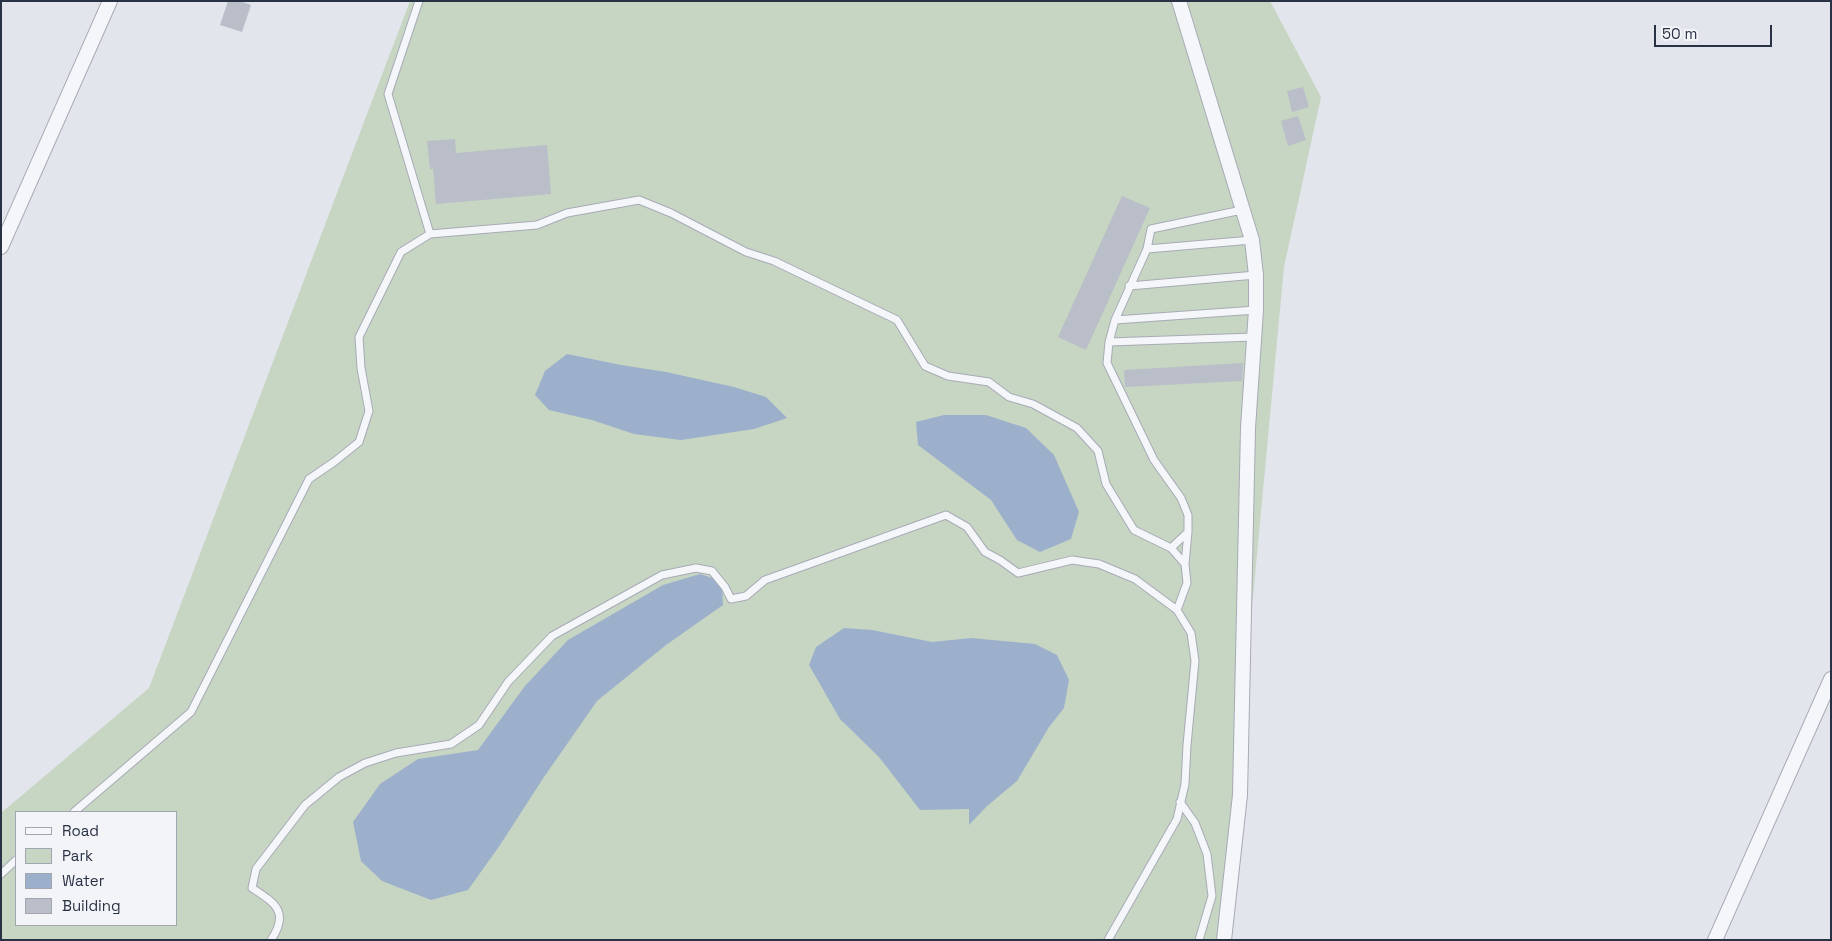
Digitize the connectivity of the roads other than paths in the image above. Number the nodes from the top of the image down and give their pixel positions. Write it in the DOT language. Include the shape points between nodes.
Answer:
graph roads {
  1 [pos="110,1"];
  2 [pos="419,1"];
  3 [pos="1179,1"];
  4 [pos="1242,210"];
  5 [pos="430,234"];
  6 [pos="1252,240"];
  7 [pos="1,248"];
  8 [pos="1147,249"];
  9 [pos="1256,275"];
  10 [pos="1130,286"];
  11 [pos="1256,310"];
  12 [pos="1115,320"];
  13 [pos="1254,337"];
  14 [pos="1109,342"];
  15 [pos="1188,532"];
  16 [pos="1171,548"];
  17 [pos="1186,564"];
  18 [pos="1177,610"];
  19 [pos="1831,679"];
  20 [pos="1180,802"];
  21 [pos="75,811"];
  22 [pos="15,861"];
  23 [pos="1,874"];
  24 [pos="271,940"];
  25 [pos="1108,940"];
  26 [pos="1199,940"];
  27 [pos="1224,940"];
  28 [pos="1715,940"];
  1 -- 7 [label="street"];
  2 -- 5 [label="lane" via="388,94"];
  3 -- 4 [label="street"];
  4 -- 6 [label="street"];
  4 -- 8 [label="lane" via="1151,229"];
  5 -- 16 [label="lane" via="537,225 567,213 639,200 671,212 746,252 774,261 897,320 925,366 948,376 989,382 1009,397 1033,404 1077,428 1098,451 1106,484 1134,530"];
  5 -- 21 [label="lane" via="401,252 359,337 368,411 359,442 309,478 191,712"];
  6 -- 8 [label="lane"];
  6 -- 9 [label="street"];
  8 -- 10 [label="lane"];
  9 -- 10 [label="lane"];
  9 -- 11 [label="street"];
  10 -- 12 [label="lane"];
  11 -- 12 [label="lane"];
  11 -- 13 [label="street"];
  12 -- 14 [label="lane"];
  13 -- 14 [label="lane"];
  13 -- 27 [label="street" via="1248,428 1240,795"];
  14 -- 15 [label="lane" via="1107,364 1154,460 1181,498 1188,514"];
  15 -- 16 [label="lane"];
  15 -- 17 [label="lane"];
  16 -- 17 [label="lane"];
  17 -- 18 [label="lane" via="1187,583"];
  18 -- 20 [label="lane" via="1191,632 1196,661 1185,784"];
  18 -- 24 [label="lane" via="1135,579 1099,564 1072,560 1018,573 984,552 967,527 946,515 765,580 746,596 731,599 712,572 696,568 662,575 552,636 508,682 479,725 451,744 396,753 365,764 339,777 305,806 256,869 252,888 273,902 280,916 279,928"];
  19 -- 28 [label="street"];
  20 -- 25 [label="lane" via="1177,819"];
  20 -- 26 [label="lane" via="1195,823 1207,854 1212,896"];
  22 -- 23 [label="lane"];
}
